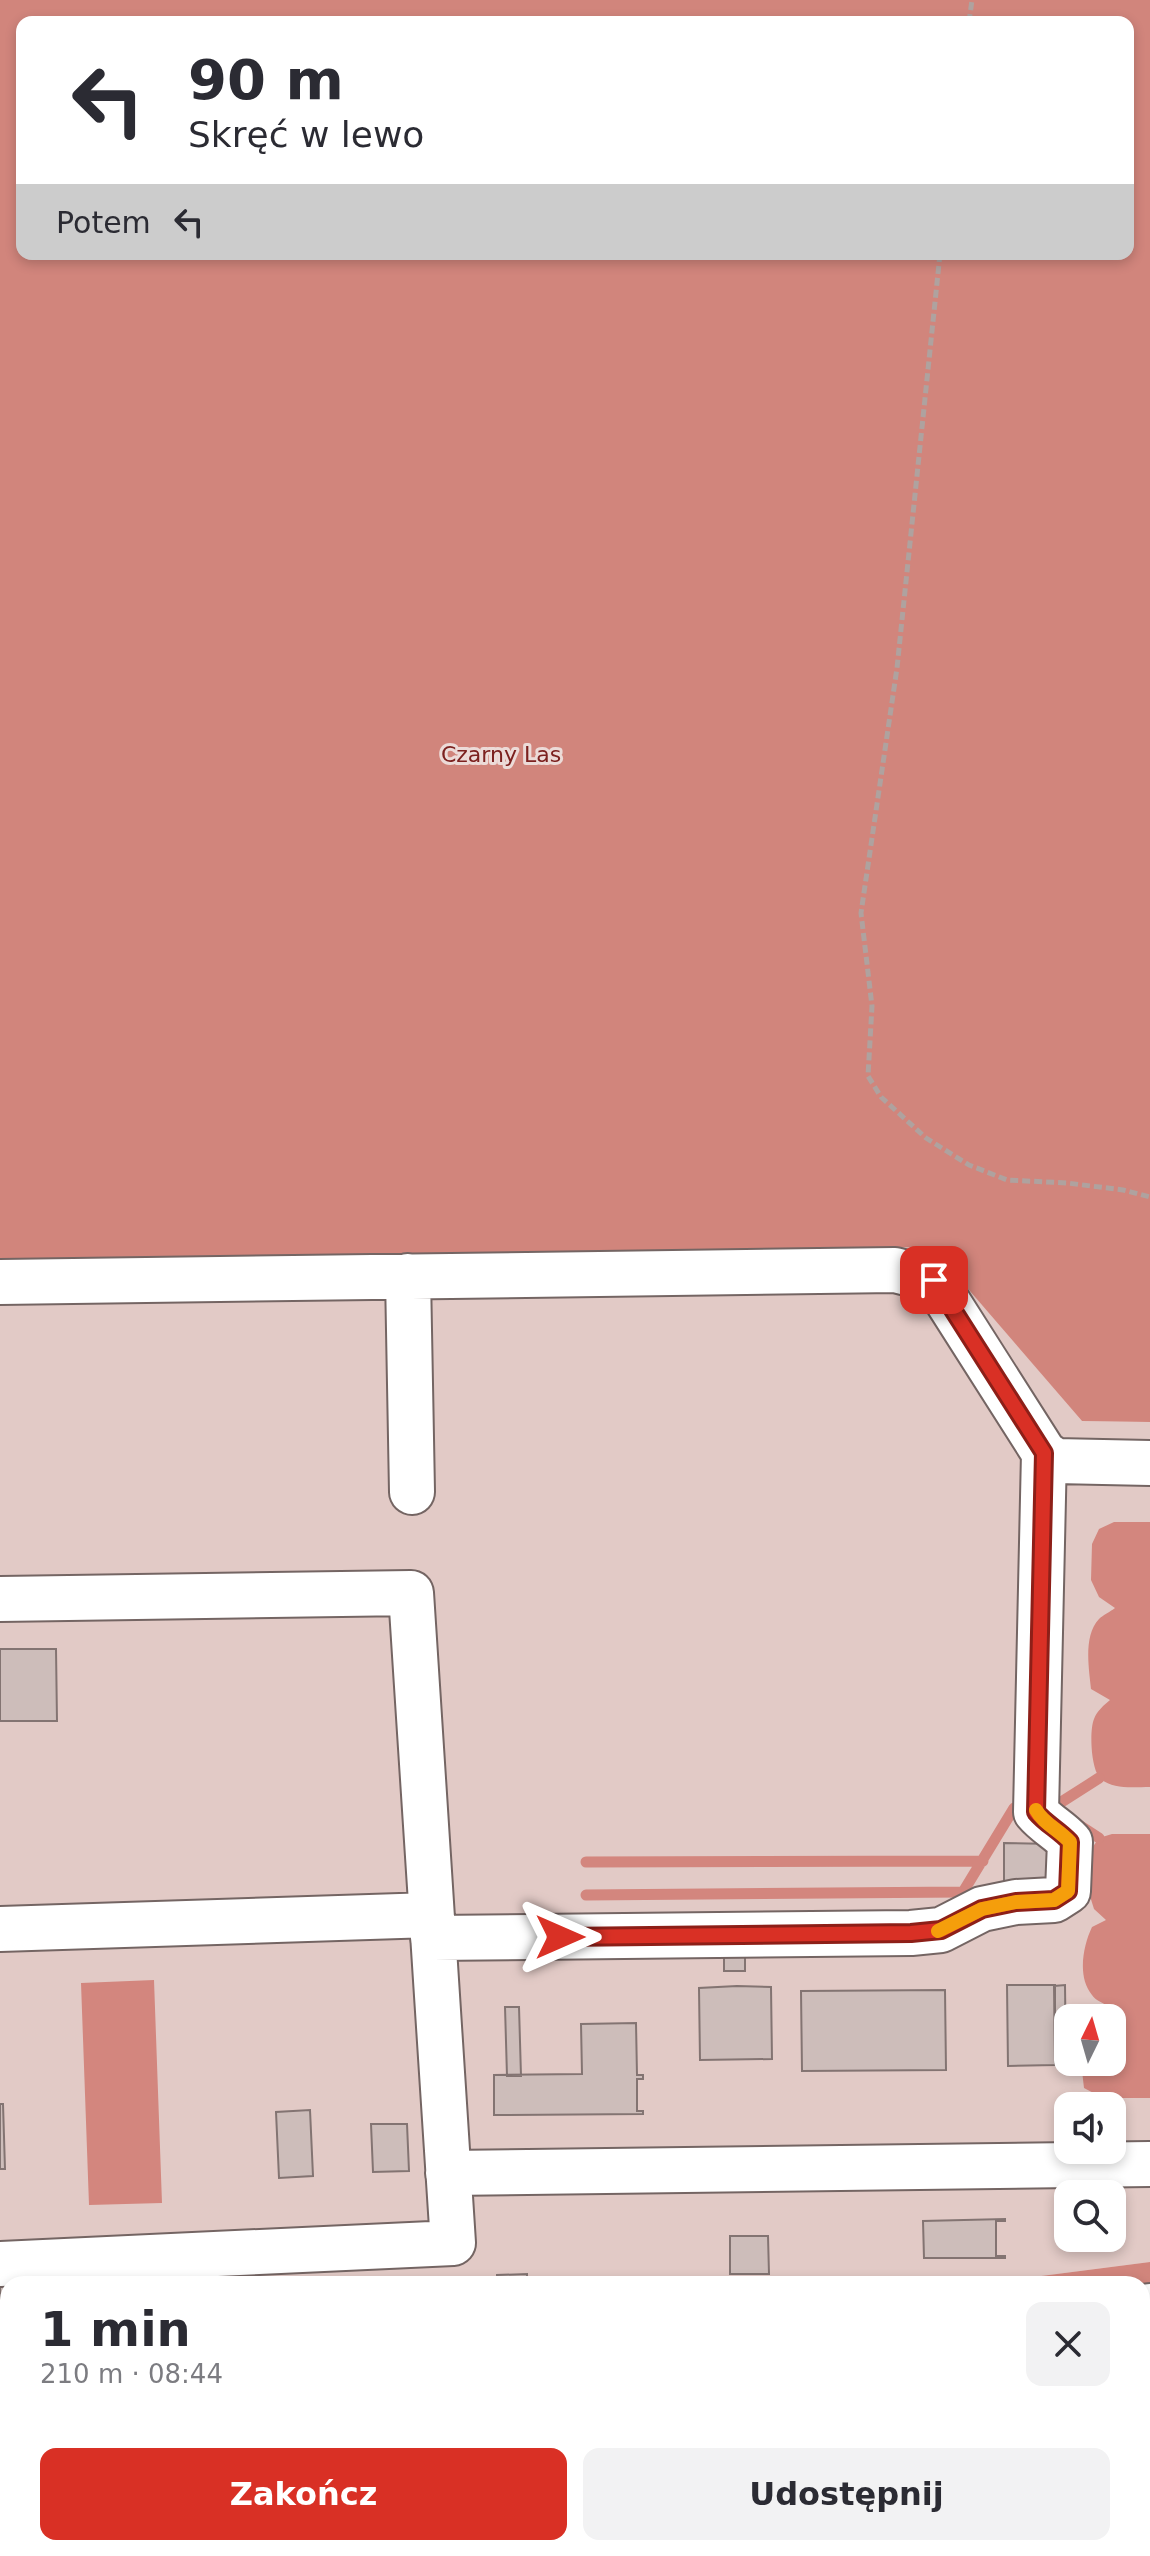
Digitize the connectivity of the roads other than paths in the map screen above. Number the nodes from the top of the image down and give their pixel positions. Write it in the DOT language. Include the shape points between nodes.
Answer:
graph roads {
  1 [pos="408,1276"];
  2 [pos="0,1282"];
  3 [pos="1044,1453"];
  4 [pos="1150,1463"];
  5 [pos="412,1492"];
  6 [pos="0,1599"];
  7 [pos="432,1927"];
  8 [pos="0,1929"];
  9 [pos="1150,2164"];
  10 [pos="448,2173"];
  11 [pos="0,2264"];
  1 -- 2 [label="street"];
  1 -- 3 [label="street" via="895,1270 934,1280"];
  1 -- 5 [label="street"];
  3 -- 4 [label="street" via="1056,1461"];
  3 -- 7 [label="street" via="1036,1807 1042,1820 1070,1842 1068,1891 1054,1900 982,1909 941,1930 911,1933"];
  6 -- 7 [label="street" via="411,1593"];
  7 -- 8 [label="street"];
  7 -- 10 [label="street"];
  9 -- 10 [label="street"];
  10 -- 11 [label="street" via="453,2243"];
}
